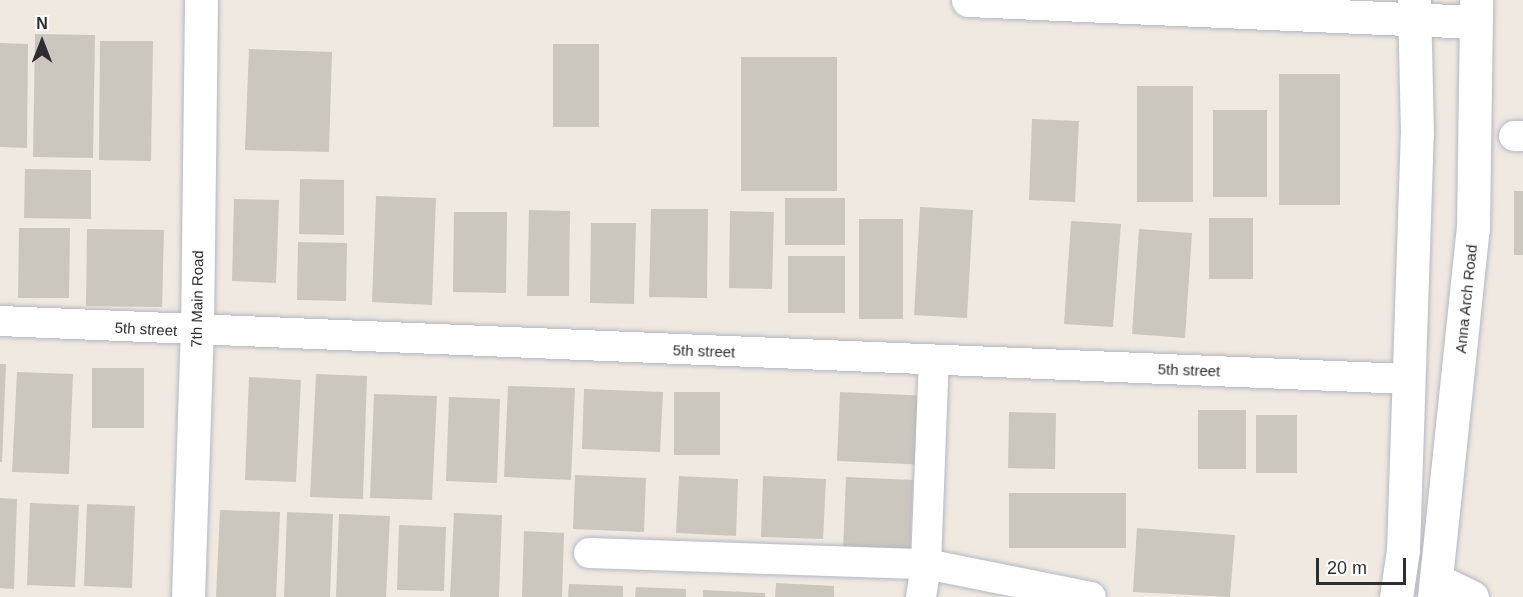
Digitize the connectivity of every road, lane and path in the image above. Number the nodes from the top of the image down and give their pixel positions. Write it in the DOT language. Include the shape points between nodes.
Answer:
graph roads {
  1 [pos="201,0"];
  2 [pos="968,0"];
  3 [pos="1413,10"];
  4 [pos="1476,11"];
  5 [pos="0,321"];
  6 [pos="197,331"];
  7 [pos="934,360"];
  8 [pos="1407,379"];
  9 [pos="589,553"];
  10 [pos="926,564"];
  11 [pos="1435,588"];
  12 [pos="188,597"];
  13 [pos="921,597"];
  14 [pos="1091,597"];
  15 [pos="1392,597"];
  16 [pos="1472,597"];
  1 -- 6 [label="street, 7th Main Road"];
  2 -- 3 [label="street"];
  3 -- 4 [label="street"];
  3 -- 8 [label="street" via="1417,134"];
  4 -- 11 [label="street, Anna Arch Road" via="1473,229"];
  5 -- 6 [label="street, 5th street"];
  6 -- 7 [label="street, 5th street"];
  6 -- 12 [label="street, 7th Main Road"];
  7 -- 8 [label="street, 5th street"];
  7 -- 10 [label="street"];
  8 -- 15 [label="street" via="1403,550"];
  9 -- 10 [label="street"];
  10 -- 13 [label="street"];
  10 -- 14 [label="street"];
  11 -- 16 [label="street"];
}
